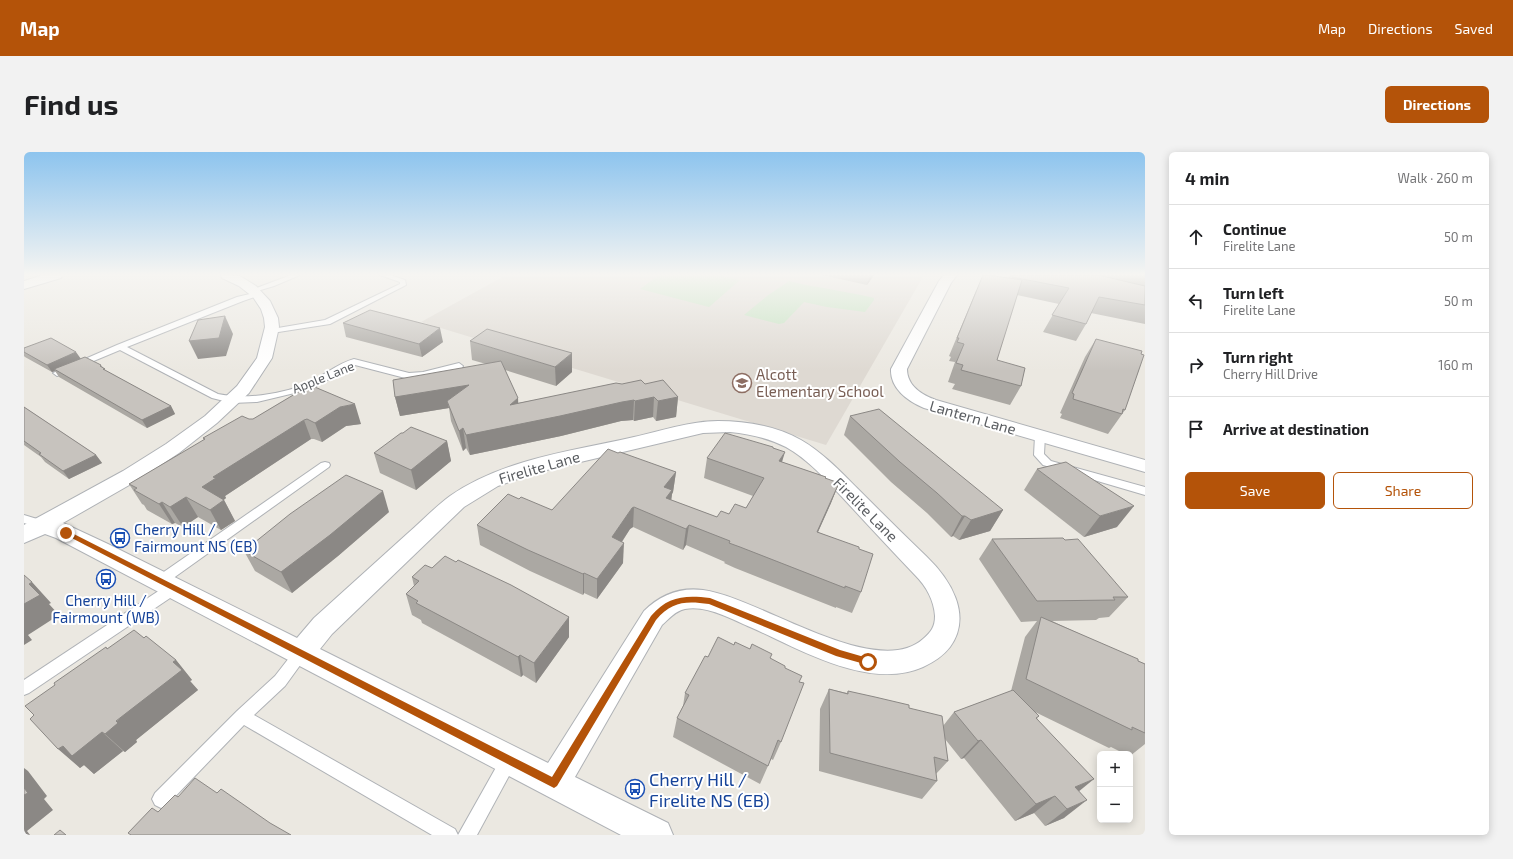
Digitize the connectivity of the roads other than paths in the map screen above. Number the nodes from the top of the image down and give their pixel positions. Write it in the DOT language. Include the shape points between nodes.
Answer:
graph roads {
  1 [pos="221,307"];
  2 [pos="267,307"];
  3 [pos="359,307"];
  4 [pos="931,307"];
  5 [pos="272,331"];
  6 [pos="120,348"];
  7 [pos="459,366"];
  8 [pos="56,373"];
  9 [pos="232,400"];
  10 [pos="1040,436"];
  11 [pos="325,465"];
  12 [pos="1145,466"];
  13 [pos="1145,491"];
  14 [pos="30,526"];
  15 [pos="167,584"];
  16 [pos="301,653"];
  17 [pos="24,688"];
  18 [pos="242,716"];
  19 [pos="510,760"];
  20 [pos="554,783"];
  21 [pos="161,799"];
  22 [pos="448,835"];
  23 [pos="466,835"];
  24 [pos="656,835"];
  1 -- 6 [label="lane"];
  2 -- 5 [label="street"];
  3 -- 5 [label="lane" via="327,322"];
  4 -- 10 [label="street, Lantern Lane" via="899,369 901,380 914,396 923,402"];
  5 -- 9 [label="street" via="269,346 261,363"];
  6 -- 8 [label="lane"];
  6 -- 9 [label="lane, Apple Lane" via="215,396"];
  7 -- 9 [label="lane, Apple Lane" via="409,376 354,362 306,387 257,399"];
  9 -- 14 [label="street" via="195,432 152,463 105,491"];
  10 -- 12 [label="street, Lantern Lane"];
  10 -- 13 [label="lane" via="1039,455 1048,463"];
  11 -- 15 [label="lane"];
  14 -- 15 [label="street" via="64,532"];
  15 -- 16 [label="street"];
  15 -- 17 [label="lane"];
  16 -- 18 [label="lane" via="280,681"];
  16 -- 19 [label="street"];
  16 -- 20 [label="street, Firelite Lane" via="322,626 456,502 482,486 528,468 703,427 724,426 758,431 780,438 805,451 836,478 931,576 941,590 947,607 947,624 942,638 930,651 912,660 882,663 839,654 710,601 688,599 670,603 653,618"];
  18 -- 21 [label="lane"];
  18 -- 22 [label="lane"];
  19 -- 20 [label="street"];
  19 -- 23 [label="lane"];
  20 -- 24 [label="street"];
}
